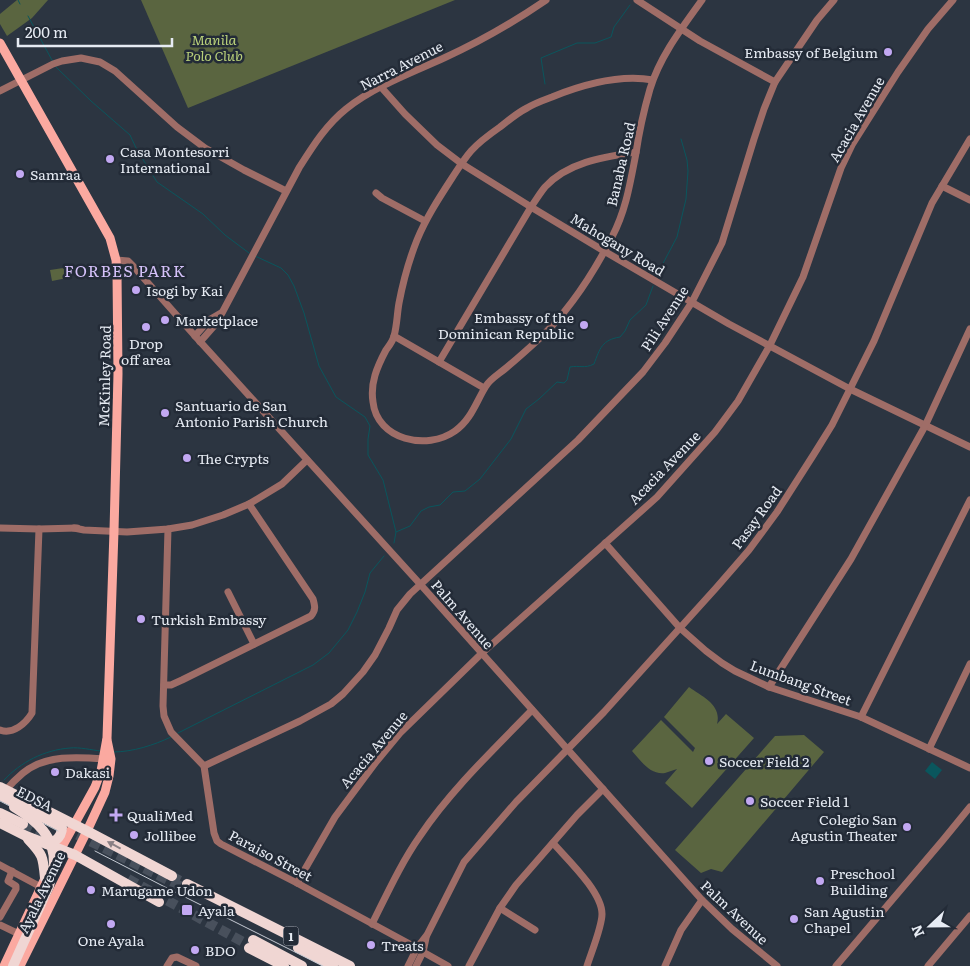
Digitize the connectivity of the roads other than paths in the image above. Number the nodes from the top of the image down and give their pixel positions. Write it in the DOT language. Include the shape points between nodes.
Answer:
graph roads {
  1 [pos="546,0"];
  2 [pos="637,0"];
  3 [pos="702,0"];
  4 [pos="834,0"];
  5 [pos="953,0"];
  6 [pos="681,29"];
  7 [pos="0,43"];
  8 [pos="21,80"];
  9 [pos="653,80"];
  10 [pos="776,82"];
  11 [pos="381,87"];
  12 [pos="0,91"];
  13 [pos="970,139"];
  14 [pos="636,152"];
  15 [pos="462,164"];
  16 [pos="942,186"];
  17 [pos="286,191"];
  18 [pos="376,193"];
  19 [pos="970,200"];
  20 [pos="531,207"];
  21 [pos="425,221"];
  22 [pos="604,251"];
  23 [pos="116,260"];
  24 [pos="137,272"];
  25 [pos="118,273"];
  26 [pos="692,302"];
  27 [pos="970,329"];
  28 [pos="394,336"];
  29 [pos="197,339"];
  30 [pos="770,345"];
  31 [pos="439,362"];
  32 [pos="484,388"];
  33 [pos="850,389"];
  34 [pos="925,426"];
  35 [pos="970,447"];
  36 [pos="307,460"];
  37 [pos="970,500"];
  38 [pos="249,504"];
  39 [pos="0,528"];
  40 [pos="168,528"];
  41 [pos="39,529"];
  42 [pos="114,531"];
  43 [pos="605,543"];
  44 [pos="420,584"];
  45 [pos="228,592"];
  46 [pos="680,628"];
  47 [pos="254,644"];
  48 [pos="481,654"];
  49 [pos="970,664"];
  50 [pos="164,685"];
  51 [pos="769,687"];
  52 [pos="532,710"];
  53 [pos="861,717"];
  54 [pos="0,730"];
  55 [pos="929,749"];
  56 [pos="568,750"];
  57 [pos="107,758"];
  58 [pos="204,766"];
  59 [pos="970,768"];
  60 [pos="603,789"];
  61 [pos="2,791"];
  62 [pos="0,799"];
  63 [pos="970,807"];
  64 [pos="0,813"];
  65 [pos="58,820"];
  66 [pos="0,823"];
  67 [pos="23,824"];
  68 [pos="74,825"];
  69 [pos="87,830"];
  70 [pos="26,836"];
  71 [pos="553,843"];
  72 [pos="48,844"];
  73 [pos="60,849"];
  74 [pos="75,855"];
  75 [pos="0,865"];
  76 [pos="12,871"];
  77 [pos="172,876"];
  78 [pos="43,882"];
  79 [pos="297,883"];
  80 [pos="186,884"];
  81 [pos="702,900"];
  82 [pos="159,902"];
  83 [pos="232,907"];
  84 [pos="500,908"];
  85 [pos="970,916"];
  86 [pos="0,917"];
  87 [pos="372,924"];
  88 [pos="0,925"];
  89 [pos="535,930"];
  90 [pos="19,934"];
  91 [pos="420,950"];
  92 [pos="16,963"];
  93 [pos="4,966"];
  94 [pos="168,966"];
  95 [pos="196,966"];
  96 [pos="284,966"];
  97 [pos="302,966"];
  98 [pos="333,966"];
  99 [pos="350,966"];
  100 [pos="408,966"];
  101 [pos="416,966"];
  102 [pos="448,966"];
  103 [pos="469,966"];
  104 [pos="587,966"];
  105 [pos="665,966"];
  106 [pos="777,966"];
  107 [pos="836,966"];
  108 [pos="928,966"];
  1 -- 11 [label="street, Narra Avenue" via="474,42"];
  2 -- 6 [label="street"];
  3 -- 6 [label="street, Banaba Road"];
  4 -- 10 [label="street, Pili Avenue"];
  5 -- 30 [label="street, Acacia Avenue" via="898,72 852,145 803,277"];
  6 -- 9 [label="street, Banaba Road"];
  6 -- 10 [label="street"];
  7 -- 8 [label="main road, McKinley Road"];
  8 -- 12 [label="street"];
  8 -- 17 [label="street" via="73,58 100,62 115,71 205,148"];
  8 -- 23 [label="main road, McKinley Road" via="110,238"];
  9 -- 14 [label="street, Banaba Road"];
  9 -- 15 [label="street" via="621,79 584,85 528,107 486,137 471,150"];
  10 -- 26 [label="street, Pili Avenue" via="764,109 722,243"];
  11 -- 15 [label="street, Mahogany Road" via="432,140"];
  11 -- 17 [label="street, Narra Avenue" via="346,110 322,133"];
  13 -- 16 [label="street, Pasay Road"];
  14 -- 20 [label="street" via="601,157 572,167 545,187"];
  14 -- 22 [label="street, Banaba Road" via="627,201"];
  15 -- 20 [label="street, Mahogany Road"];
  15 -- 21 [label="street"];
  16 -- 19 [label="street"];
  16 -- 33 [label="street, Pasay Road"];
  17 -- 29 [label="street, Narra Avenue" via="215,325"];
  18 -- 21 [label="street"];
  20 -- 22 [label="street, Mahogany Road"];
  20 -- 31 [label="street"];
  21 -- 28 [label="street" via="408,266"];
  22 -- 26 [label="street, Mahogany Road"];
  22 -- 32 [label="street, Banaba Road" via="558,319"];
  23 -- 24 [label="street, Palm Avenue" via="128,261"];
  23 -- 25 [label="main road, McKinley Road"];
  24 -- 25 [label="street" via="123,268"];
  24 -- 29 [label="street, Palm Avenue"];
  25 -- 42 [label="main road, McKinley Road"];
  26 -- 30 [label="street, Mahogany Road"];
  26 -- 44 [label="street, Pili Avenue" via="643,372 585,433"];
  27 -- 34 [label="street"];
  28 -- 31 [label="street"];
  28 -- 32 [label="street" via="374,376 372,389 376,416 390,432 421,441 447,436 464,424"];
  29 -- 36 [label="street, Palm Avenue"];
  30 -- 33 [label="street, Mahogany Road"];
  30 -- 43 [label="street, Acacia Avenue" via="738,402 715,432 657,497"];
  31 -- 32 [label="street"];
  33 -- 34 [label="street, Mahogany Road"];
  33 -- 46 [label="street, Pasay Road" via="832,425 777,512 749,550"];
  34 -- 35 [label="street, Mahogany Road"];
  34 -- 51 [label="street" via="851,559"];
  36 -- 38 [label="street" via="282,484"];
  36 -- 44 [label="street, Palm Avenue"];
  37 -- 53 [label="street"];
  38 -- 40 [label="street" via="192,525"];
  38 -- 47 [label="street" via="313,599 315,607 311,616"];
  39 -- 41 [label="street"];
  40 -- 42 [label="street"];
  40 -- 50 [label="street"];
  41 -- 42 [label="street" via="81,527"];
  41 -- 54 [label="street" via="32,713 16,728"];
  42 -- 57 [label="main road, McKinley Road"];
  43 -- 46 [label="street, Lumbang Street"];
  43 -- 48 [label="street, Acacia Avenue"];
  44 -- 48 [label="street, Palm Avenue"];
  44 -- 58 [label="street, Pili Avenue" via="399,606 375,655 343,694 331,704"];
  45 -- 47 [label="street"];
  46 -- 51 [label="street, Lumbang Street" via="722,663"];
  46 -- 56 [label="street, Pasay Road"];
  47 -- 50 [label="street" via="182,680"];
  48 -- 52 [label="street, Palm Avenue"];
  48 -- 79 [label="street, Acacia Avenue" via="400,733 376,762 335,817"];
  49 -- 55 [label="street"];
  50 -- 58 [label="street" via="163,711 168,727"];
  51 -- 53 [label="street, Lumbang Street"];
  52 -- 56 [label="street, Palm Avenue"];
  52 -- 87 [label="street" via="441,807 404,862"];
  53 -- 55 [label="street, Lumbang Street"];
  55 -- 59 [label="street, Lumbang Street"];
  56 -- 60 [label="street, Palm Avenue"];
  56 -- 91 [label="street, Pasay Road" via="516,802 463,867"];
  57 -- 61 [label="street" via="64,757 34,766"];
  57 -- 68 [label="main road, McKinley Road"];
  57 -- 69 [label="main road, McKinley Road" via="108,782"];
  58 -- 79 [label="street, Paraiso Street" via="217,841"];
  60 -- 71 [label="street"];
  60 -- 81 [label="street, Palm Avenue"];
  61 -- 65 [label="highway"];
  62 -- 92 [label="highway, bridge" via="38,824 50,840 54,857 51,880"];
  63 -- 107 [label="street"];
  64 -- 67 [label="highway, EDSA"];
  65 -- 68 [label="highway"];
  65 -- 72 [label="highway" via="62,824 62,833 56,841"];
  66 -- 70 [label="highway"];
  68 -- 69 [label="highway"];
  68 -- 73 [label="main road, Ayala Avenue"];
  69 -- 74 [label="main road, Ayala Avenue"];
  77 -- 69 [label="highway, one-way"];
  70 -- 72 [label="highway"];
  70 -- 78 [label="highway" via="43,858"];
  71 -- 84 [label="street"];
  71 -- 104 [label="street" via="594,890 601,904 602,916"];
  72 -- 73 [label="highway"];
  73 -- 74 [label="highway"];
  73 -- 78 [label="main road, Ayala Avenue"];
  74 -- 82 [label="highway"];
  74 -- 92 [label="main road, Ayala Avenue"];
  75 -- 76 [label="street"];
  76 -- 78 [label="street"];
  76 -- 86 [label="street" via="8,881 16,889"];
  78 -- 90 [label="main road, Ayala Avenue"];
  79 -- 87 [label="street, Paraiso Street"];
  80 -- 83 [label="highway, 1"];
  81 -- 105 [label="street" via="681,930"];
  81 -- 106 [label="street, Palm Avenue"];
  83 -- 98 [label="highway" via="256,925"];
  83 -- 99 [label="highway, 1"];
  84 -- 89 [label="street"];
  84 -- 103 [label="street"];
  85 -- 108 [label="street"];
  87 -- 91 [label="street, Paraiso Street"];
  88 -- 90 [label="street"];
  90 -- 93 [label="main road, Ayala Avenue"];
  91 -- 100 [label="street, Pasay Road"];
  91 -- 101 [label="street, Pasay Road"];
  91 -- 102 [label="street, Paraiso Street"];
  94 -- 95 [label="street" via="172,958 178,957"];
  96 -- 97 [label="highway, 1" via="250,944"];
}
